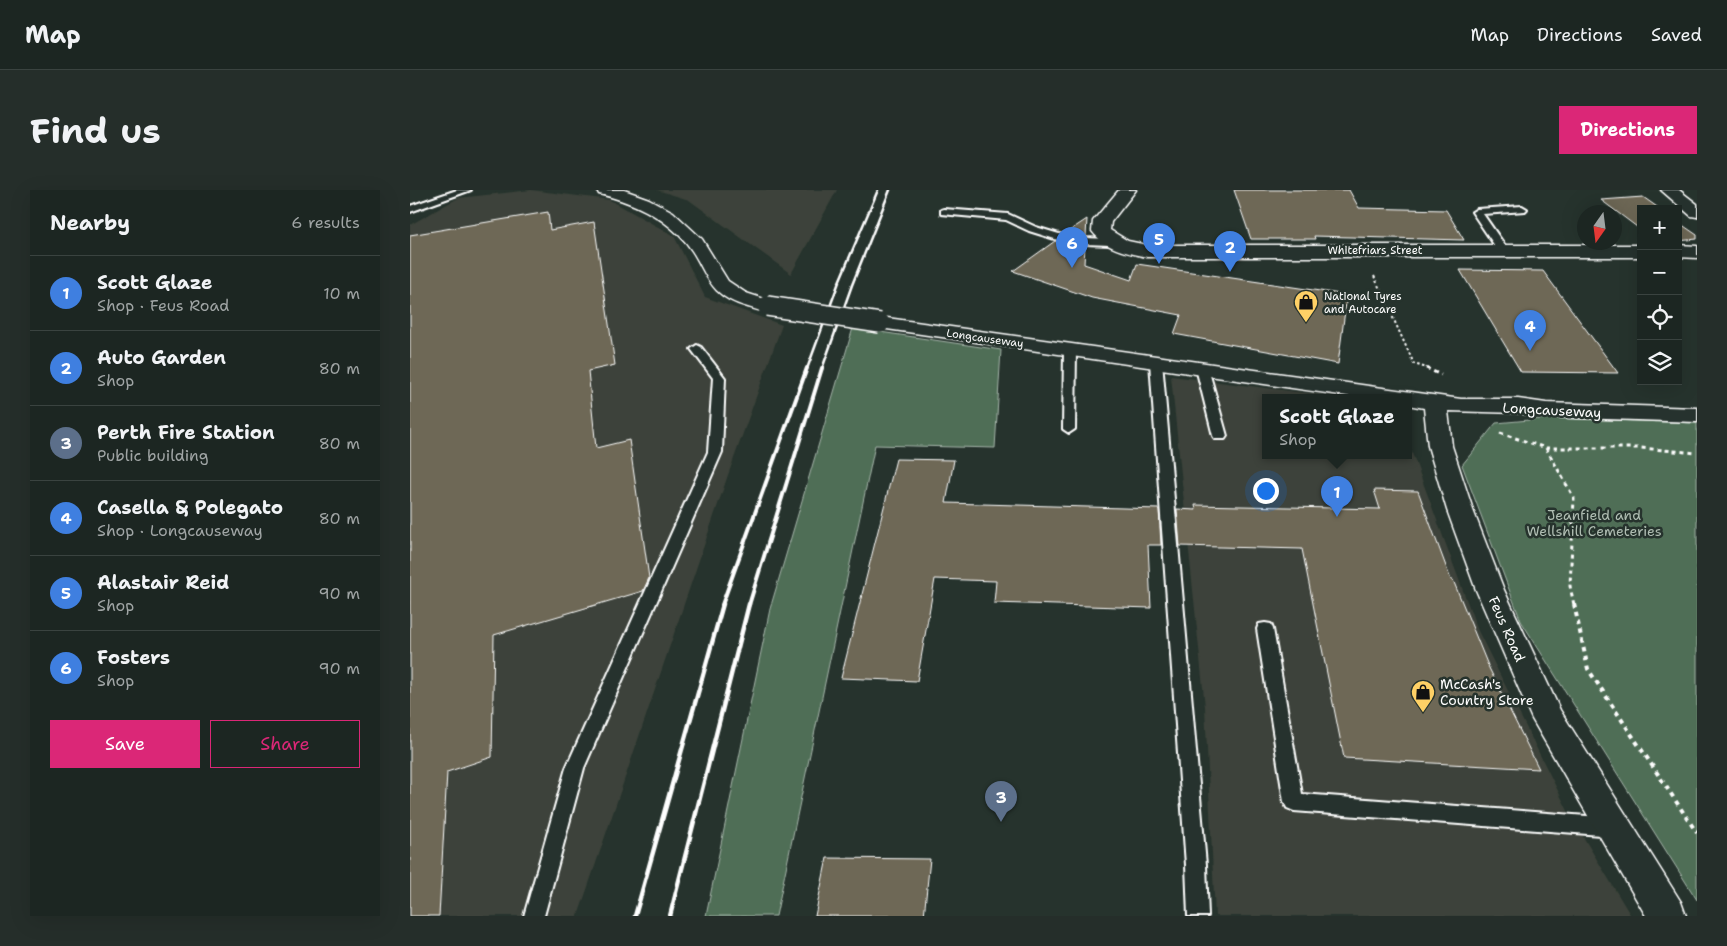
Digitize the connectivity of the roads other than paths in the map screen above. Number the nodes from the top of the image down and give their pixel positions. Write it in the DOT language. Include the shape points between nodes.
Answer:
graph roads {
  1 [pos="434,190"];
  2 [pos="466,190"];
  3 [pos="605,190"];
  4 [pos="1128,190"];
  5 [pos="1668,190"];
  6 [pos="411,209"];
  7 [pos="1522,209"];
  8 [pos="944,212"];
  9 [pos="1697,212"];
  10 [pos="1111,242"];
  11 [pos="1503,250"];
  12 [pos="1637,251"];
  13 [pos="1682,251"];
  14 [pos="1697,252"];
  15 [pos="697,349"];
  16 [pos="1070,350"];
  17 [pos="1156,362"];
  18 [pos="1202,368"];
  19 [pos="1424,394"];
  20 [pos="1697,415"];
  21 [pos="1069,428"];
  22 [pos="1220,436"];
  23 [pos="1265,629"];
  24 [pos="1614,827"];
  25 [pos="534,916"];
  26 [pos="1198,916"];
  27 [pos="1667,916"];
  1 -- 6 [label="lane"];
  2 -- 6 [label="lane"];
  3 -- 16 [label="street, Longcauseway, bridge" via="658,210 676,222 696,243 724,288 750,302"];
  4 -- 10 [label="street" via="1102,221 1101,231"];
  5 -- 9 [label="street"];
  7 -- 11 [label="lane" via="1477,212"];
  8 -- 10 [label="lane" via="1008,217 1068,241"];
  10 -- 11 [label="street, Whitefriars Street" via="1147,252"];
  11 -- 12 [label="street, Whitefriars Street"];
  13 -- 14 [label="street"];
  15 -- 25 [label="lane" via="719,378 715,452 575,768"];
  16 -- 17 [label="street, Longcauseway"];
  16 -- 21 [label="lane"];
  17 -- 18 [label="street, Longcauseway"];
  17 -- 26 [label="lane"];
  18 -- 19 [label="street, Longcauseway"];
  18 -- 22 [label="lane"];
  19 -- 20 [label="street, Longcauseway" via="1487,407"];
  19 -- 24 [label="street, Feus Road" via="1460,510 1490,590 1548,719"];
  23 -- 24 [label="lane" via="1294,802"];
  24 -- 27 [label="street, Feus Road"];
}
